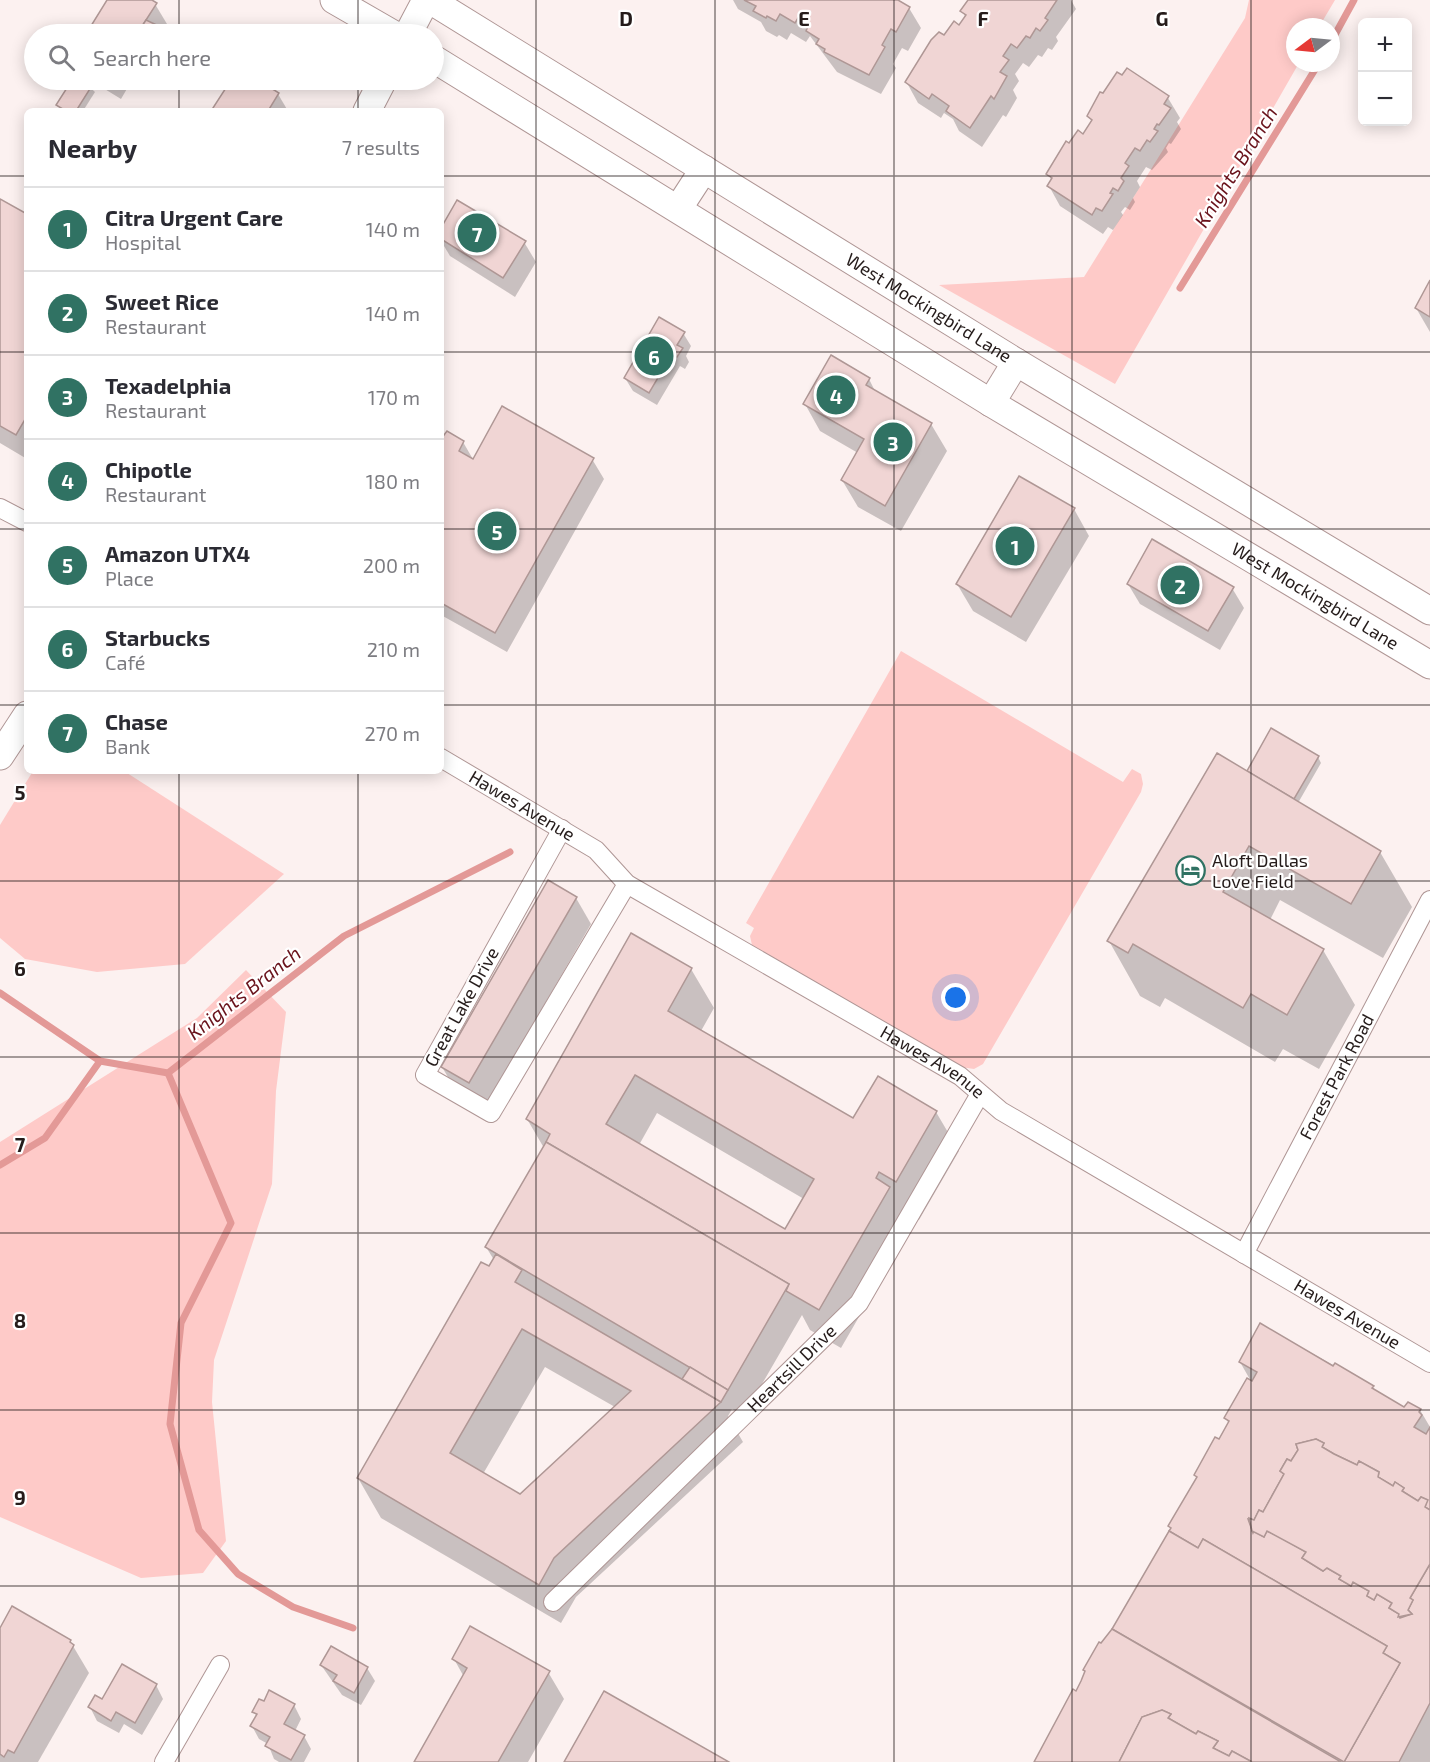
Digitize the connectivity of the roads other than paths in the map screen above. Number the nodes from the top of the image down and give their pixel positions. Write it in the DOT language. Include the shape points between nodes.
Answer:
graph roads {
  1 [pos="334,0"];
  2 [pos="428,0"];
  3 [pos="376,24"];
  4 [pos="414,24"];
  5 [pos="444,65"];
  6 [pos="378,90"];
  7 [pos="369,108"];
  8 [pos="704,169"];
  9 [pos="678,208"];
  10 [pos="1016,362"];
  11 [pos="991,403"];
  12 [pos="0,508"];
  13 [pos="24,520"];
  14 [pos="1430,611"];
  15 [pos="1430,664"];
  16 [pos="24,720"];
  17 [pos="0,756"];
  18 [pos="444,761"];
  19 [pos="562,830"];
  20 [pos="627,884"];
  21 [pos="1430,900"];
  22 [pos="980,1094"];
  23 [pos="1244,1254"];
  24 [pos="1430,1363"];
  25 [pos="553,1602"];
  26 [pos="220,1665"];
  27 [pos="164,1762"];
  1 -- 3 [label="main road"];
  2 -- 4 [label="main road"];
  2 -- 8 [label="main road, West Mockingbird Lane"];
  5 -- 9 [label="main road, West Mockingbird Lane"];
  6 -- 7 [label="main road"];
  8 -- 9 [label="main road"];
  8 -- 10 [label="main road, West Mockingbird Lane"];
  9 -- 11 [label="main road, West Mockingbird Lane"];
  10 -- 11 [label="main road"];
  10 -- 14 [label="main road, West Mockingbird Lane"];
  11 -- 15 [label="main road, West Mockingbird Lane"];
  12 -- 13 [label="street"];
  16 -- 17 [label="main road"];
  18 -- 19 [label="street, Hawes Avenue"];
  19 -- 20 [label="street, Hawes Avenue" via="596,850"];
  19 -- 20 [label="street, Great Lake Drive" via="425,1075 491,1113"];
  20 -- 22 [label="street, Hawes Avenue" via="960,1076"];
  21 -- 23 [label="street, Forest Park Road"];
  22 -- 23 [label="street, Hawes Avenue" via="1001,1111"];
  22 -- 25 [label="street, Heartsill Drive" via="859,1303"];
  23 -- 24 [label="street, Hawes Avenue"];
  26 -- 27 [label="street"];
}
